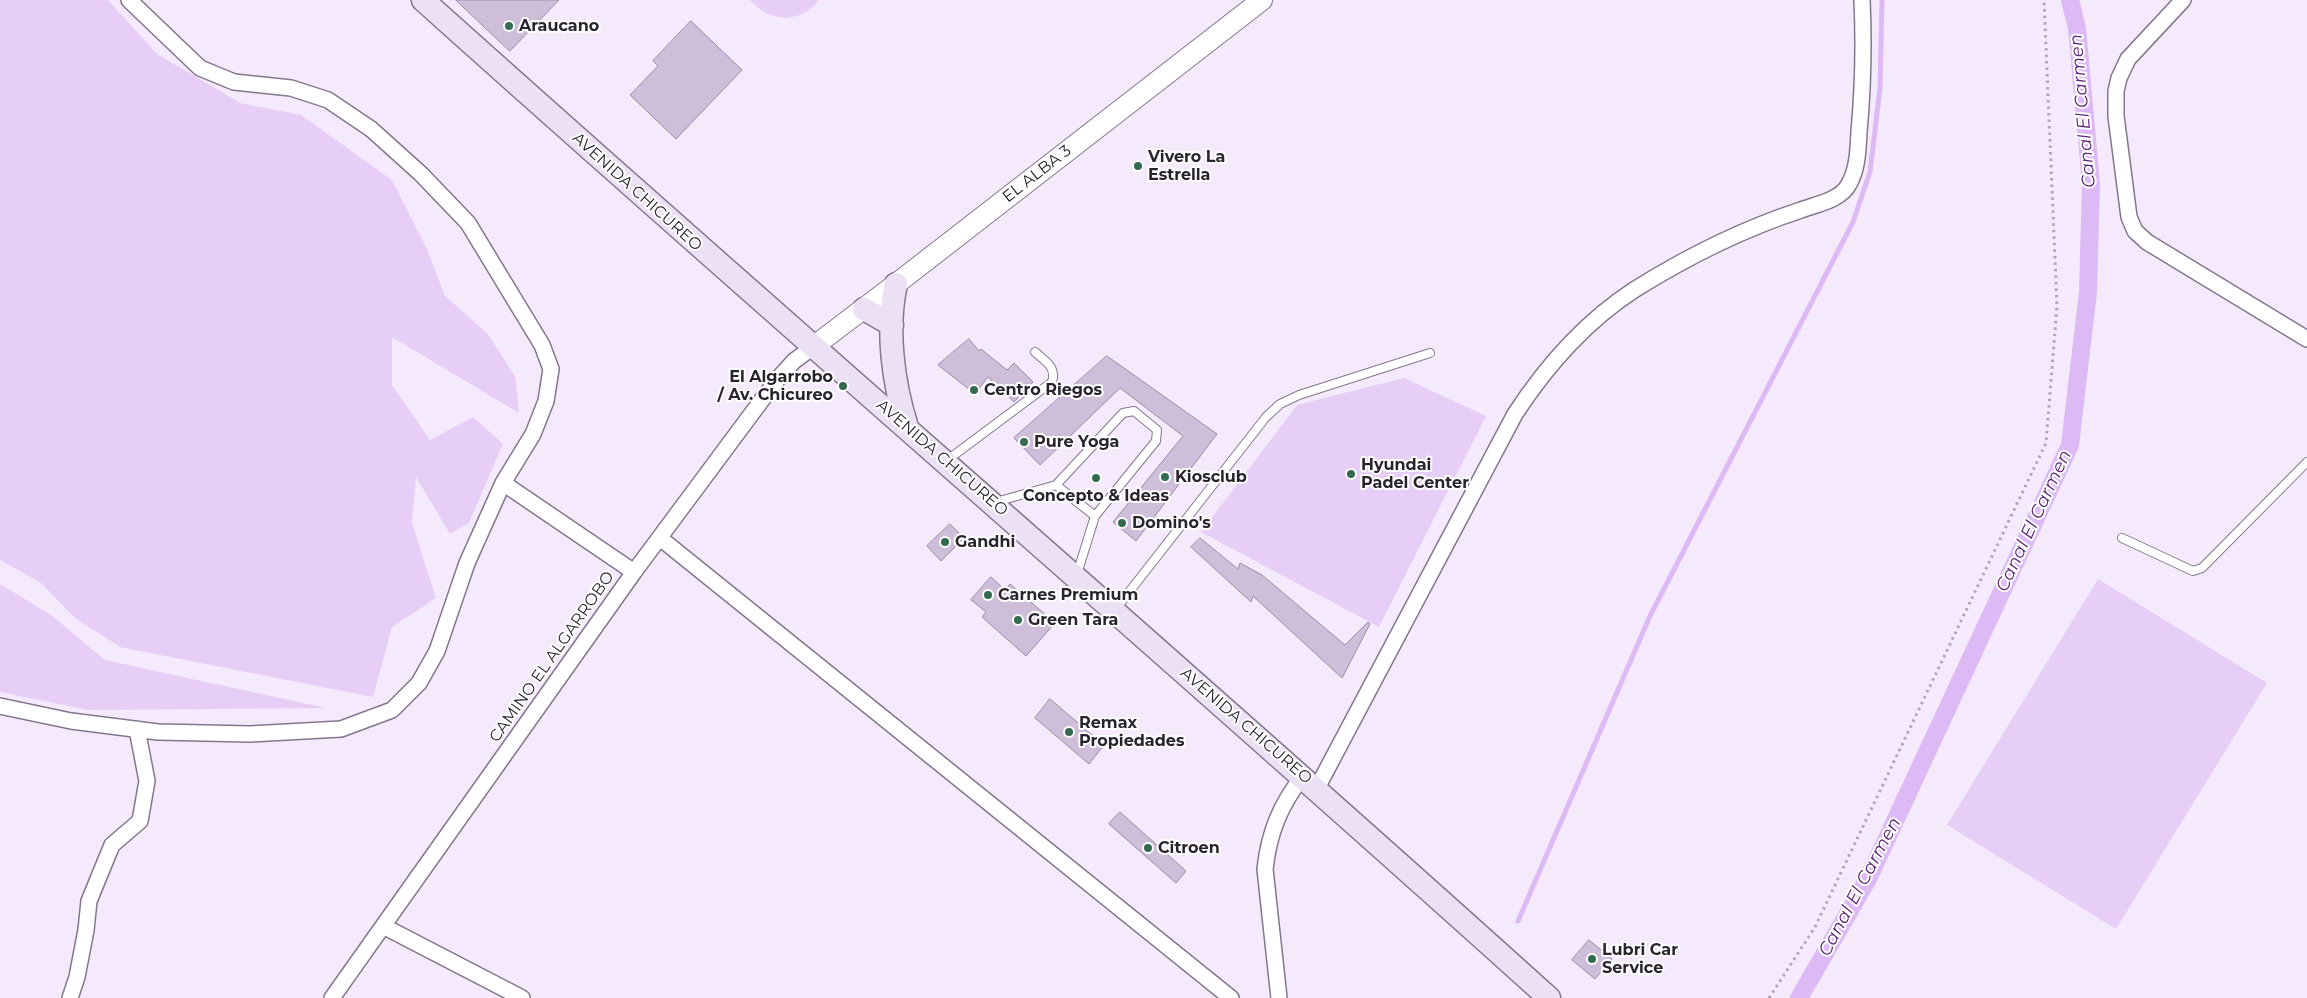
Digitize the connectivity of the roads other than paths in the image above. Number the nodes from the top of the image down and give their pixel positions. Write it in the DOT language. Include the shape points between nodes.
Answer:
graph roads {
  1 [pos="129,0"];
  2 [pos="423,0"];
  3 [pos="1262,0"];
  4 [pos="1862,0"];
  5 [pos="2183,0"];
  6 [pos="896,284"];
  7 [pos="864,309"];
  8 [pos="892,325"];
  9 [pos="2307,339"];
  10 [pos="812,347"];
  11 [pos="1035,352"];
  12 [pos="1430,353"];
  13 [pos="908,427"];
  14 [pos="946,461"];
  15 [pos="2307,462"];
  16 [pos="503,483"];
  17 [pos="1056,485"];
  18 [pos="993,502"];
  19 [pos="1095,516"];
  20 [pos="660,538"];
  21 [pos="2122,538"];
  22 [pos="634,572"];
  23 [pos="1076,576"];
  24 [pos="1115,610"];
  25 [pos="0,706"];
  26 [pos="137,729"];
  27 [pos="1310,782"];
  28 [pos="383,926"];
  29 [pos="70,998"];
  30 [pos="332,998"];
  31 [pos="522,998"];
  32 [pos="1231,998"];
  33 [pos="1279,998"];
  34 [pos="1549,998"];
  1 -- 16 [label="street" via="200,68 234,82 291,88 328,100 371,129 468,223 542,344 551,369 546,401 533,434"];
  2 -- 10 [label="main road, AVENIDA CHICUREO"];
  3 -- 6 [label="street, EL ALBA 3"];
  4 -- 27 [label="street" via="1863,73 1857,161 1846,188 1831,199 1719,244 1635,290 1584,329 1554,361 1515,414"];
  5 -- 9 [label="street" via="2135,51 2119,78 2116,116 2131,224 2147,242"];
  6 -- 7 [label="street, EL ALBA 3"];
  6 -- 8 [label="main road"];
  7 -- 8 [label="main road"];
  7 -- 10 [label="street, EL ALBA 3"];
  8 -- 13 [label="main road" via="898,394"];
  10 -- 13 [label="main road, AVENIDA CHICUREO"];
  10 -- 20 [label="street, CAMINO EL ALGARROBO" via="776,381"];
  11 -- 14 [label="lane" via="1053,369 1052,382"];
  12 -- 24 [label="lane" via="1298,395 1280,404 1266,417"];
  13 -- 14 [label="main road, AVENIDA CHICUREO"];
  14 -- 18 [label="main road, AVENIDA CHICUREO"];
  15 -- 21 [label="lane" via="2202,568 2193,571"];
  16 -- 22 [label="street"];
  16 -- 26 [label="street" via="467,563 436,651 419,683 392,710 341,729 250,734"];
  17 -- 18 [label="lane"];
  17 -- 19 [label="lane"];
  17 -- 19 [label="lane" via="1123,413 1134,411 1147,419 1157,430 1156,441"];
  18 -- 23 [label="main road, AVENIDA CHICUREO"];
  19 -- 23 [label="lane"];
  20 -- 22 [label="street, CAMINO EL ALGARROBO"];
  20 -- 32 [label="street"];
  22 -- 28 [label="street, CAMINO EL ALGARROBO"];
  23 -- 24 [label="main road, AVENIDA CHICUREO"];
  24 -- 27 [label="main road, AVENIDA CHICUREO"];
  25 -- 26 [label="street" via="71,721"];
  26 -- 29 [label="street" via="147,781 140,820 112,844 89,900 84,940"];
  27 -- 33 [label="street" via="1293,789 1276,817 1267,850 1265,869"];
  27 -- 34 [label="main road, AVENIDA CHICUREO"];
  28 -- 30 [label="street, CAMINO EL ALGARROBO"];
  28 -- 31 [label="street"];
}
